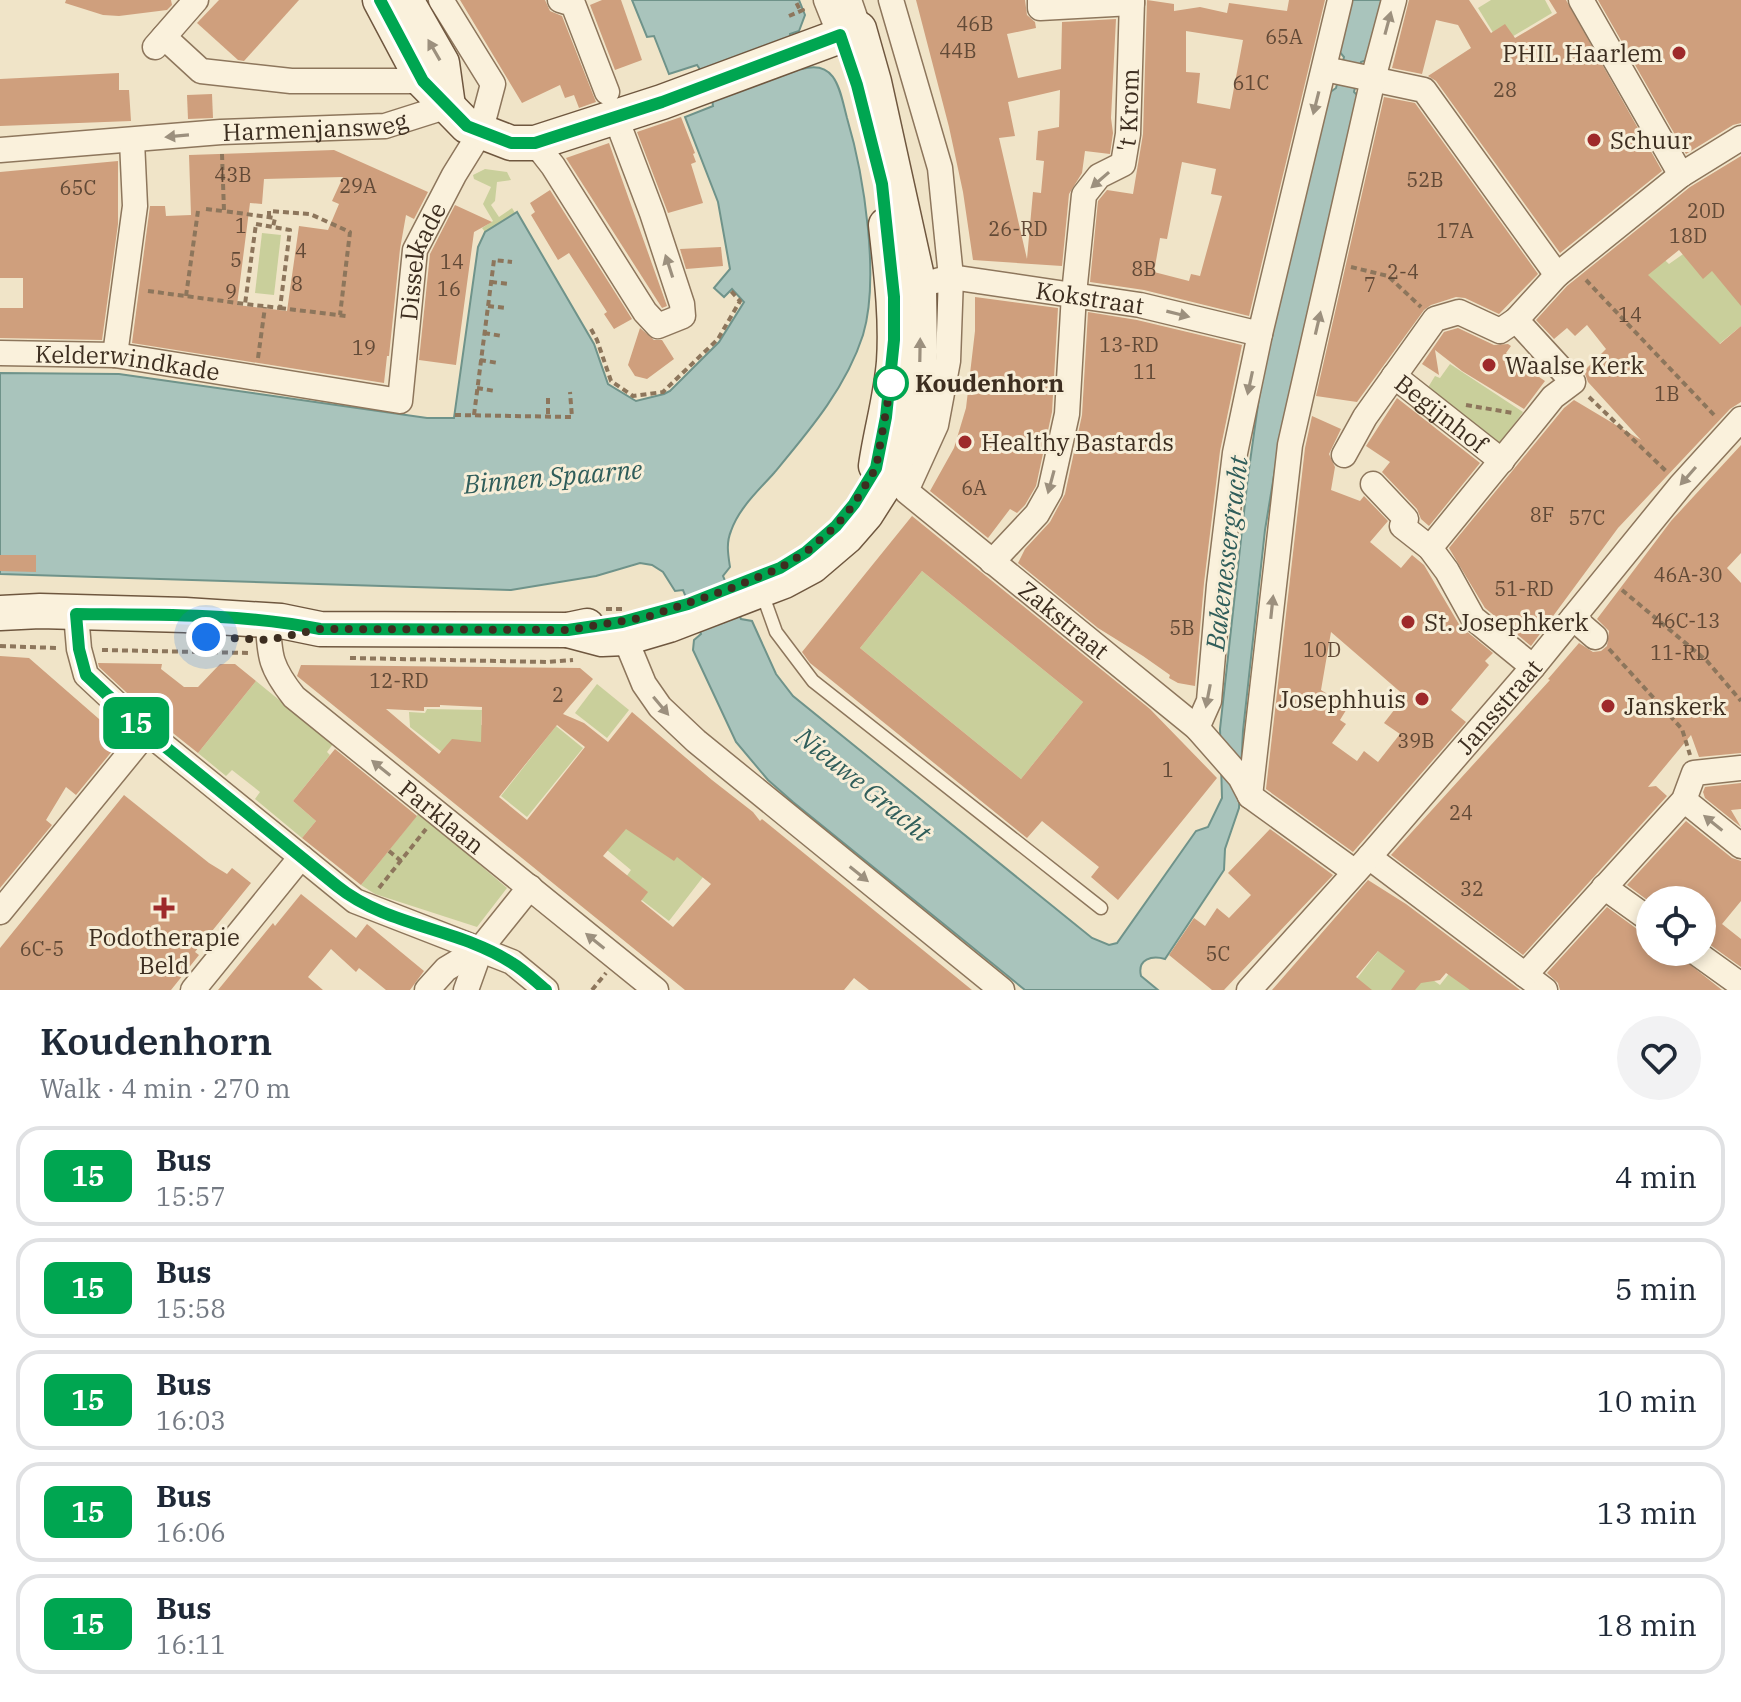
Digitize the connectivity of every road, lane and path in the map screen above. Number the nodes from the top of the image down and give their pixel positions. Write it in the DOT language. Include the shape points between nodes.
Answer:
graph roads {
  1 [pos="196,0"];
  2 [pos="380,0"];
  3 [pos="406,0"];
  4 [pos="441,0"];
  5 [pos="560,0"];
  6 [pos="795,0"];
  7 [pos="826,0"];
  8 [pos="891,0"];
  9 [pos="1040,0"];
  10 [pos="1340,0"];
  11 [pos="1394,0"];
  12 [pos="1581,0"];
  13 [pos="1132,2"];
  14 [pos="789,16"];
  15 [pos="849,21"];
  16 [pos="1349,75"];
  17 [pos="423,81"];
  18 [pos="611,105"];
  19 [pos="448,106"];
  20 [pos="221,132"];
  21 [pos="480,133"];
  22 [pos="1741,138"];
  23 [pos="132,141"];
  24 [pos="535,143"];
  25 [pos="0,150"];
  26 [pos="1681,175"];
  27 [pos="206,209"];
  28 [pos="198,211"];
  29 [pos="224,211"];
  30 [pos="269,217"];
  31 [pos="273,227"];
  32 [pos="512,262"];
  33 [pos="1332,263"];
  34 [pos="1564,270"];
  35 [pos="951,277"];
  36 [pos="491,282"];
  37 [pos="510,284"];
  38 [pos="148,291"];
  39 [pos="731,291"];
  40 [pos="906,292"];
  41 [pos="1074,294"];
  42 [pos="186,296"];
  43 [pos="245,304"];
  44 [pos="265,306"];
  45 [pos="488,306"];
  46 [pos="280,308"];
  47 [pos="506,308"];
  48 [pos="1519,323"];
  49 [pos="1429,328"];
  50 [pos="591,329"];
  51 [pos="484,333"];
  52 [pos="1260,334"];
  53 [pos="502,336"];
  54 [pos="0,353"];
  55 [pos="115,355"];
  56 [pos="480,360"];
  57 [pos="498,363"];
  58 [pos="256,376"];
  59 [pos="1394,376"];
  60 [pos="1573,382"];
  61 [pos="477,388"];
  62 [pos="495,391"];
  63 [pos="570,392"];
  64 [pos="548,398"];
  65 [pos="400,401"];
  66 [pos="1464,404"];
  67 [pos="455,415"];
  68 [pos="474,415"];
  69 [pos="548,417"];
  70 [pos="1537,417"];
  71 [pos="1735,425"];
  72 [pos="1344,455"];
  73 [pos="1502,461"];
  74 [pos="890,479"];
  75 [pos="1373,484"];
  76 [pos="1681,485"];
  77 [pos="1430,548"];
  78 [pos="992,562"];
  79 [pos="1605,575"];
  80 [pos="746,589"];
  81 [pos="690,610"];
  82 [pos="0,613"];
  83 [pos="1573,618"];
  84 [pos="78,623"];
  85 [pos="0,626"];
  86 [pos="268,630"];
  87 [pos="568,630"];
  88 [pos="1595,637"];
  89 [pos="625,638"];
  90 [pos="1533,667"];
  91 [pos="1741,701"];
  92 [pos="1197,728"];
  93 [pos="1682,729"];
  94 [pos="147,732"];
  95 [pos="1741,768"];
  96 [pos="1245,786"];
  97 [pos="1684,800"];
  98 [pos="438,815"];
  99 [pos="1741,846"];
  100 [pos="389,851"];
  101 [pos="301,857"];
  102 [pos="401,861"];
  103 [pos="1362,864"];
  104 [pos="530,887"];
  105 [pos="1604,887"];
  106 [pos="366,907"];
  107 [pos="1101,908"];
  108 [pos="1636,910"];
  109 [pos="0,912"];
  110 [pos="481,948"];
  111 [pos="1715,966"];
  112 [pos="1525,975"];
  113 [pos="1741,985"];
  114 [pos="193,990"];
  115 [pos="427,990"];
  116 [pos="466,990"];
  117 [pos="546,990"];
  118 [pos="656,990"];
  119 [pos="1002,990"];
  120 [pos="1249,990"];
  121 [pos="1545,990"];
  1 -- 17 [label="street" via="159,42 201,71 291,81"];
  2 -- 17 [label="street"];
  19 -- 3 [label="street, one-way" via="442,63"];
  4 -- 21 [label="street, Disselkade" via="493,84"];
  5 -- 18 [label="street" via="573,4"];
  6 -- 14 [label="path" via="803,10"];
  7 -- 15 [label="street"];
  8 -- 35 [label="street" via="940,168"];
  9 -- 13 [label="street, 't Krom" via="1040,8"];
  10 -- 16 [label="street"];
  16 -- 11 [label="street, one-way"];
  12 -- 26 [label="street"];
  13 -- 41 [label="street, 't Krom, one-way" via="1123,164 1099,176 1084,195"];
  15 -- 18 [label="street" via="790,53 704,86"];
  15 -- 40 [label="street" via="857,85"];
  16 -- 33 [label="street"];
  16 -- 34 [label="street" via="1424,90"];
  16 -- 52 [label="street, one-way"];
  17 -- 19 [label="street"];
  18 -- 24 [label="street"];
  24 -- 18 [label="street, one-way" via="645,312 658,326 683,316"];
  19 -- 20 [label="street, Harmenjansweg" via="385,126"];
  19 -- 21 [label="street"];
  20 -- 23 [label="street, Harmenjansweg, one-way"];
  20 -- 29 [label="path"];
  21 -- 24 [label="street" via="511,143"];
  21 -- 65 [label="street, Disselkade" via="415,250"];
  22 -- 26 [label="street"];
  23 -- 25 [label="street, Harmenjansweg"];
  23 -- 55 [label="street" via="135,206"];
  26 -- 34 [label="street"];
  27 -- 29 [label="path"];
  28 -- 42 [label="path"];
  29 -- 30 [label="path"];
  30 -- 31 [label="path" via="275,218"];
  30 -- 46 [label="path" via="269,211 310,214 350,232 343,316"];
  31 -- 43 [label="path" via="256,224"];
  31 -- 46 [label="path" via="290,230"];
  32 -- 36 [label="path" via="494,260"];
  33 -- 49 [label="path" via="1388,276"];
  96 -- 33 [label="street, one-way" via="1290,445"];
  34 -- 48 [label="street"];
  34 -- 71 [label="path"];
  35 -- 40 [label="street, Kokstraat"];
  35 -- 41 [label="street, Kokstraat"];
  35 -- 74 [label="street" via="948,361 936,425"];
  36 -- 37 [label="path"];
  36 -- 45 [label="path"];
  38 -- 42 [label="path"];
  39 -- 50 [label="path" via="740,301 718,339 663,392 633,396 611,381"];
  40 -- 74 [label="street" via="920,352 915,410"];
  41 -- 52 [label="street, Kokstraat, one-way"];
  41 -- 78 [label="street, 't Krom, one-way" via="1067,414 1050,491 1037,514"];
  42 -- 43 [label="path"];
  43 -- 44 [label="path"];
  44 -- 46 [label="path"];
  44 -- 58 [label="path, Kelderwindkade"];
  45 -- 47 [label="path"];
  45 -- 51 [label="path"];
  48 -- 49 [label="street" via="1500,331 1459,312"];
  48 -- 60 [label="street"];
  49 -- 59 [label="street, Begijnhof"];
  51 -- 53 [label="path"];
  51 -- 56 [label="path"];
  52 -- 92 [label="street, one-way" via="1235,453 1209,701"];
  54 -- 55 [label="street, Kelderwindkade"];
  55 -- 58 [label="street, Kelderwindkade"];
  56 -- 57 [label="path"];
  56 -- 61 [label="path"];
  58 -- 65 [label="street, Kelderwindkade"];
  59 -- 72 [label="street"];
  59 -- 73 [label="street, Begijnhof"];
  60 -- 70 [label="street, Begijnhof"];
  60 -- 76 [label="path"];
  61 -- 62 [label="path"];
  61 -- 68 [label="path"];
  63 -- 69 [label="path" via="572,417"];
  64 -- 69 [label="path"];
  66 -- 70 [label="path"];
  67 -- 68 [label="path"];
  68 -- 69 [label="path"];
  70 -- 73 [label="street, Begijnhof"];
  71 -- 76 [label="street, Jansstraat, one-way"];
  73 -- 77 [label="street, Begijnhof"];
  74 -- 78 [label="street, Zakstraat"];
  74 -- 80 [label="street" via="866,514 812,566"];
  75 -- 77 [label="street" via="1406,519 1402,526"];
  76 -- 79 [label="street, Jansstraat"];
  77 -- 90 [label="street" via="1473,618"];
  78 -- 92 [label="street, Zakstraat"];
  79 -- 83 [label="street, Jansstraat"];
  79 -- 91 [label="path" via="1707,661"];
  80 -- 81 [label="street"];
  80 -- 107 [label="lane" via="813,681"];
  81 -- 87 [label="street"];
  81 -- 89 [label="street"];
  82 -- 84 [label="street" via="40,611"];
  83 -- 88 [label="street"];
  83 -- 90 [label="street, Jansstraat"];
  84 -- 85 [label="street"];
  84 -- 86 [label="street"];
  84 -- 94 [label="street" via="86,675"];
  86 -- 87 [label="street"];
  98 -- 86 [label="street, Parklaan, one-way" via="294,697 275,674"];
  87 -- 89 [label="street" via="602,639"];
  88 -- 93 [label="path"];
  89 -- 119 [label="street, one-way" via="644,684 678,724"];
  90 -- 103 [label="street, Jansstraat"];
  92 -- 96 [label="street, Zakstraat"];
  94 -- 101 [label="street"];
  94 -- 109 [label="street"];
  95 -- 97 [label="street" via="1694,773"];
  96 -- 103 [label="street, Zakstraat"];
  99 -- 97 [label="street, one-way"];
  97 -- 105 [label="street"];
  98 -- 102 [label="path"];
  98 -- 104 [label="street, Parklaan"];
  100 -- 102 [label="path"];
  101 -- 106 [label="street"];
  101 -- 114 [label="street"];
  102 -- 106 [label="path"];
  103 -- 112 [label="street, Zakstraat"];
  103 -- 120 [label="street, Jansstraat"];
  104 -- 110 [label="street"];
  118 -- 104 [label="street, Parklaan, one-way"];
  105 -- 108 [label="street"];
  105 -- 112 [label="street"];
  106 -- 110 [label="street"];
  110 -- 115 [label="street" via="446,969"];
  110 -- 116 [label="street"];
  110 -- 117 [label="street" via="512,962"];
  111 -- 113 [label="street"];
  112 -- 121 [label="street, Zakstraat"];
}
